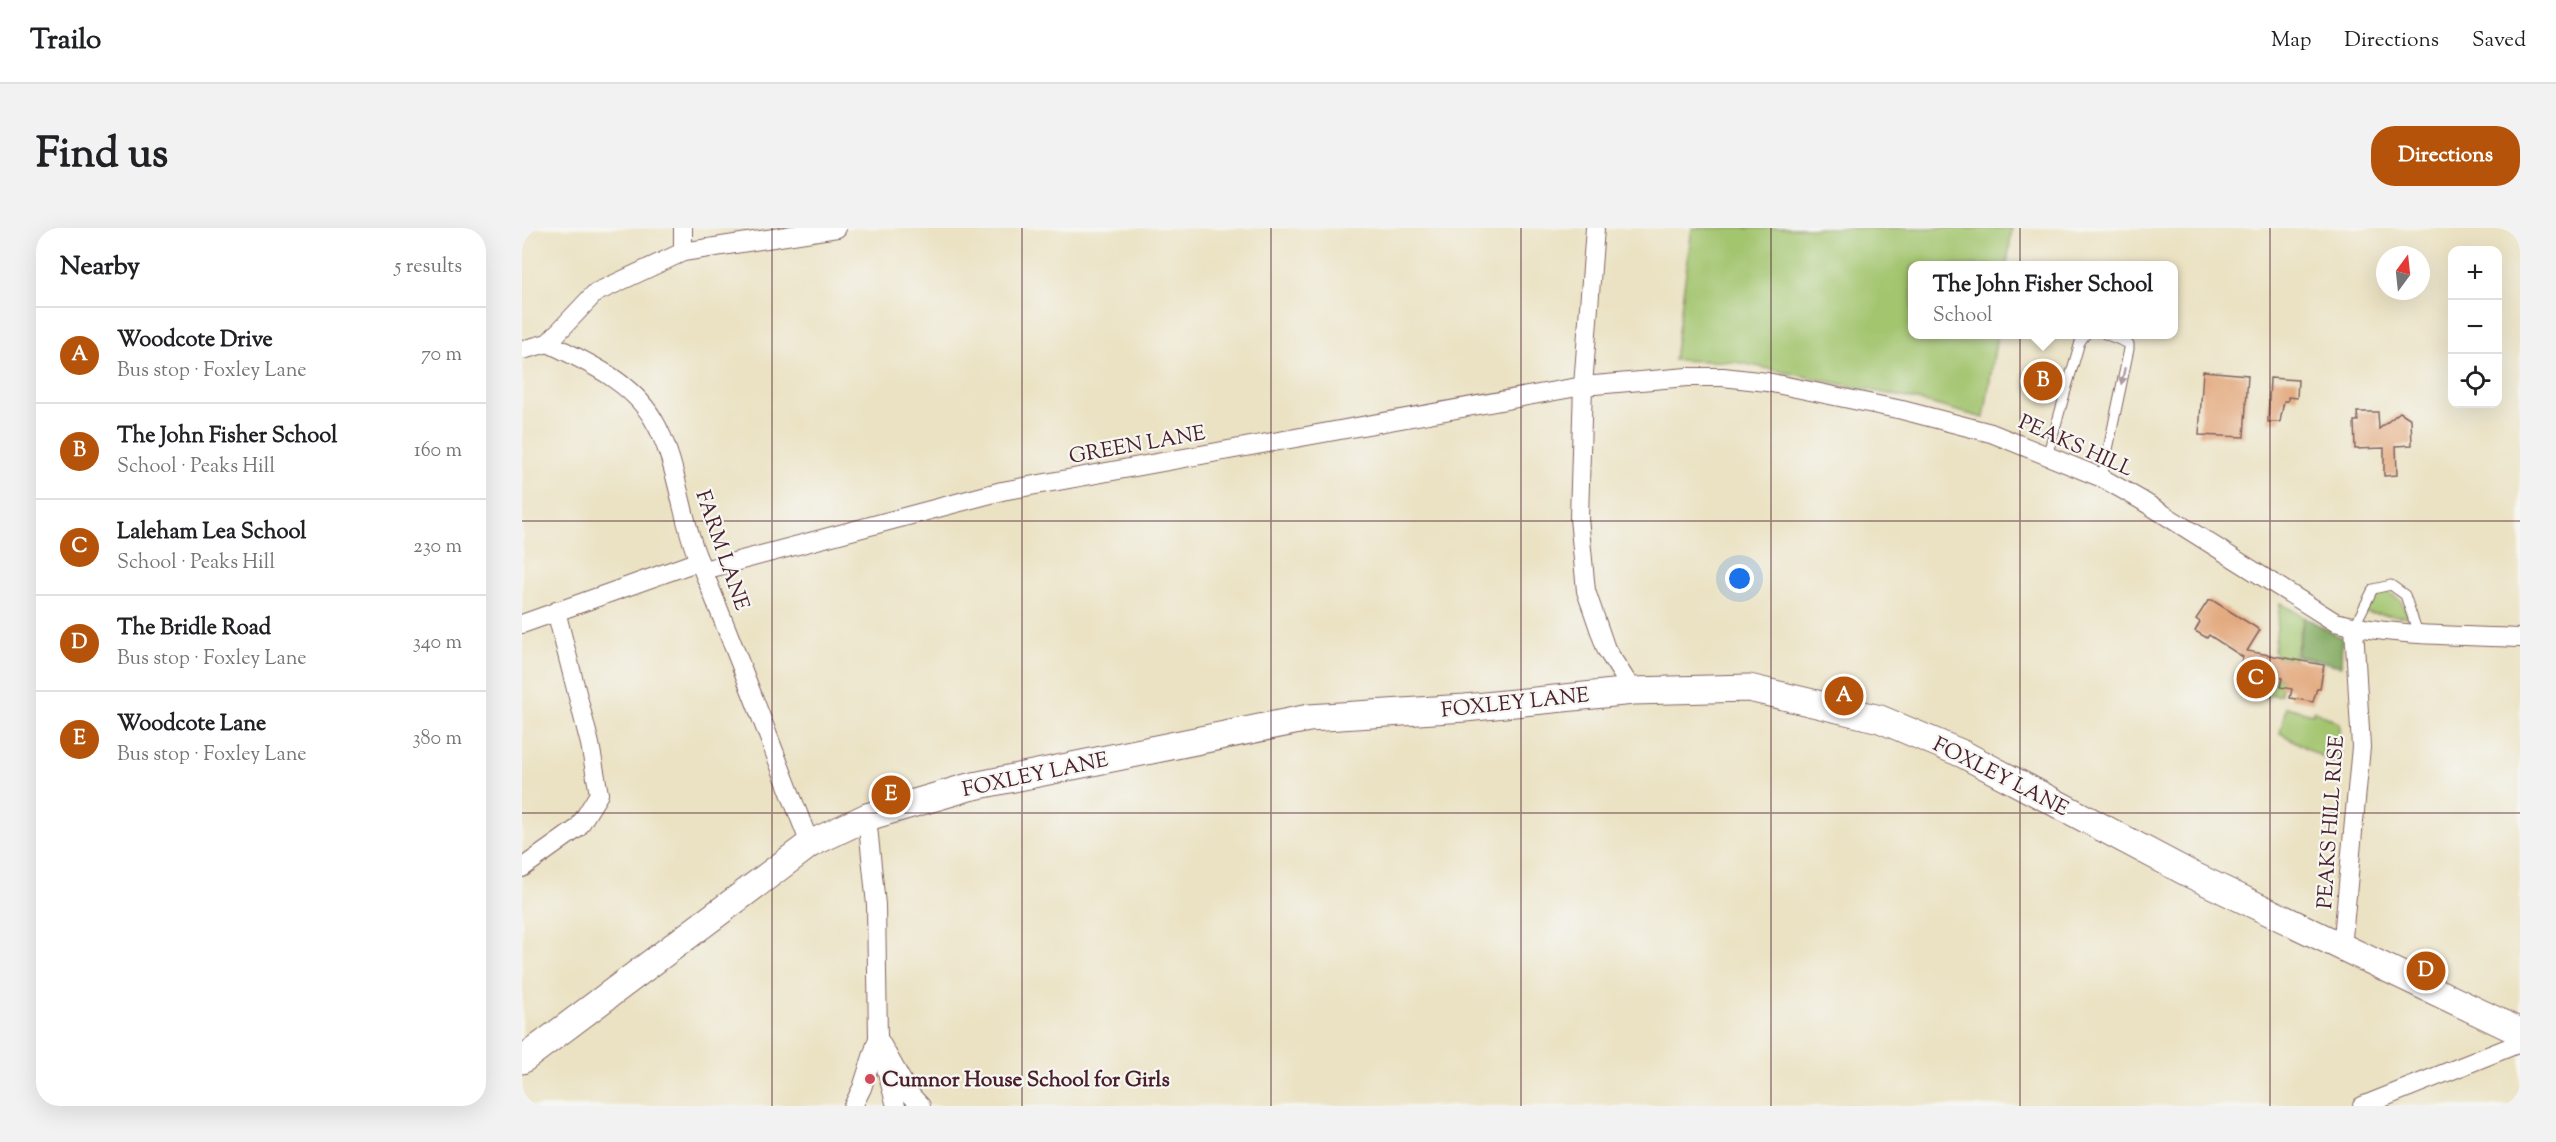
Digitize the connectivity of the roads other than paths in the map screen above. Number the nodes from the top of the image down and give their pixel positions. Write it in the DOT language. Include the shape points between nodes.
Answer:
graph roads {
  1 [pos="683,228"];
  2 [pos="837,228"];
  3 [pos="1595,228"];
  4 [pos="683,252"];
  5 [pos="2082,339"];
  6 [pos="2120,339"];
  7 [pos="548,343"];
  8 [pos="522,350"];
  9 [pos="1583,386"];
  10 [pos="2047,456"];
  11 [pos="2102,478"];
  12 [pos="701,565"];
  13 [pos="556,611"];
  14 [pos="522,624"];
  15 [pos="2354,627"];
  16 [pos="2418,633"];
  17 [pos="2520,638"];
  18 [pos="1634,691"];
  19 [pos="867,817"];
  20 [pos="810,844"];
  21 [pos="522,868"];
  22 [pos="2342,948"];
  23 [pos="2520,1032"];
  24 [pos="878,1038"];
  25 [pos="2520,1043"];
  26 [pos="522,1060"];
  27 [pos="2385,1100"];
  28 [pos="853,1106"];
  29 [pos="896,1106"];
  30 [pos="921,1106"];
  31 [pos="2362,1106"];
  1 -- 4 [label="street"];
  2 -- 4 [label="street"];
  3 -- 9 [label="street"];
  4 -- 7 [label="street" via="595,293"];
  5 -- 10 [label="lane"];
  6 -- 11 [label="lane, one-way" via="2129,344 2129,349"];
  7 -- 8 [label="street"];
  7 -- 12 [label="street, FARM LANE" via="591,364 636,395 654,419"];
  9 -- 10 [label="street, PEAKS HILL" via="1688,377 1767,382 1991,433"];
  9 -- 12 [label="street, GREEN LANE" via="1002,491"];
  9 -- 18 [label="street" via="1580,518 1586,591 1606,649"];
  10 -- 11 [label="street, PEAKS HILL"];
  11 -- 15 [label="street, PEAKS HILL" via="2180,523 2312,610"];
  12 -- 13 [label="street, GREEN LANE"];
  12 -- 20 [label="street, FARM LANE"];
  13 -- 14 [label="street, GREEN LANE"];
  13 -- 21 [label="street" via="590,744 598,794 578,828"];
  15 -- 16 [label="street, PEAKS HILL"];
  15 -- 16 [label="lane" via="2373,589 2391,585 2405,595"];
  15 -- 22 [label="street, PEAKS HILL RISE" via="2361,747"];
  16 -- 17 [label="street, PEAKS HILL"];
  18 -- 19 [label="main road, FOXLEY LANE" via="1309,718 969,787"];
  18 -- 22 [label="main road, FOXLEY LANE" via="1749,688 1880,719 1963,754 2190,874"];
  19 -- 20 [label="main road, FOXLEY LANE"];
  19 -- 24 [label="street" via="876,905"];
  20 -- 26 [label="main road, FOXLEY LANE"];
  22 -- 23 [label="main road, FOXLEY LANE"];
  24 -- 28 [label="street"];
  24 -- 29 [label="street"];
  24 -- 30 [label="street"];
  25 -- 27 [label="street"];
  27 -- 31 [label="street"];
}
